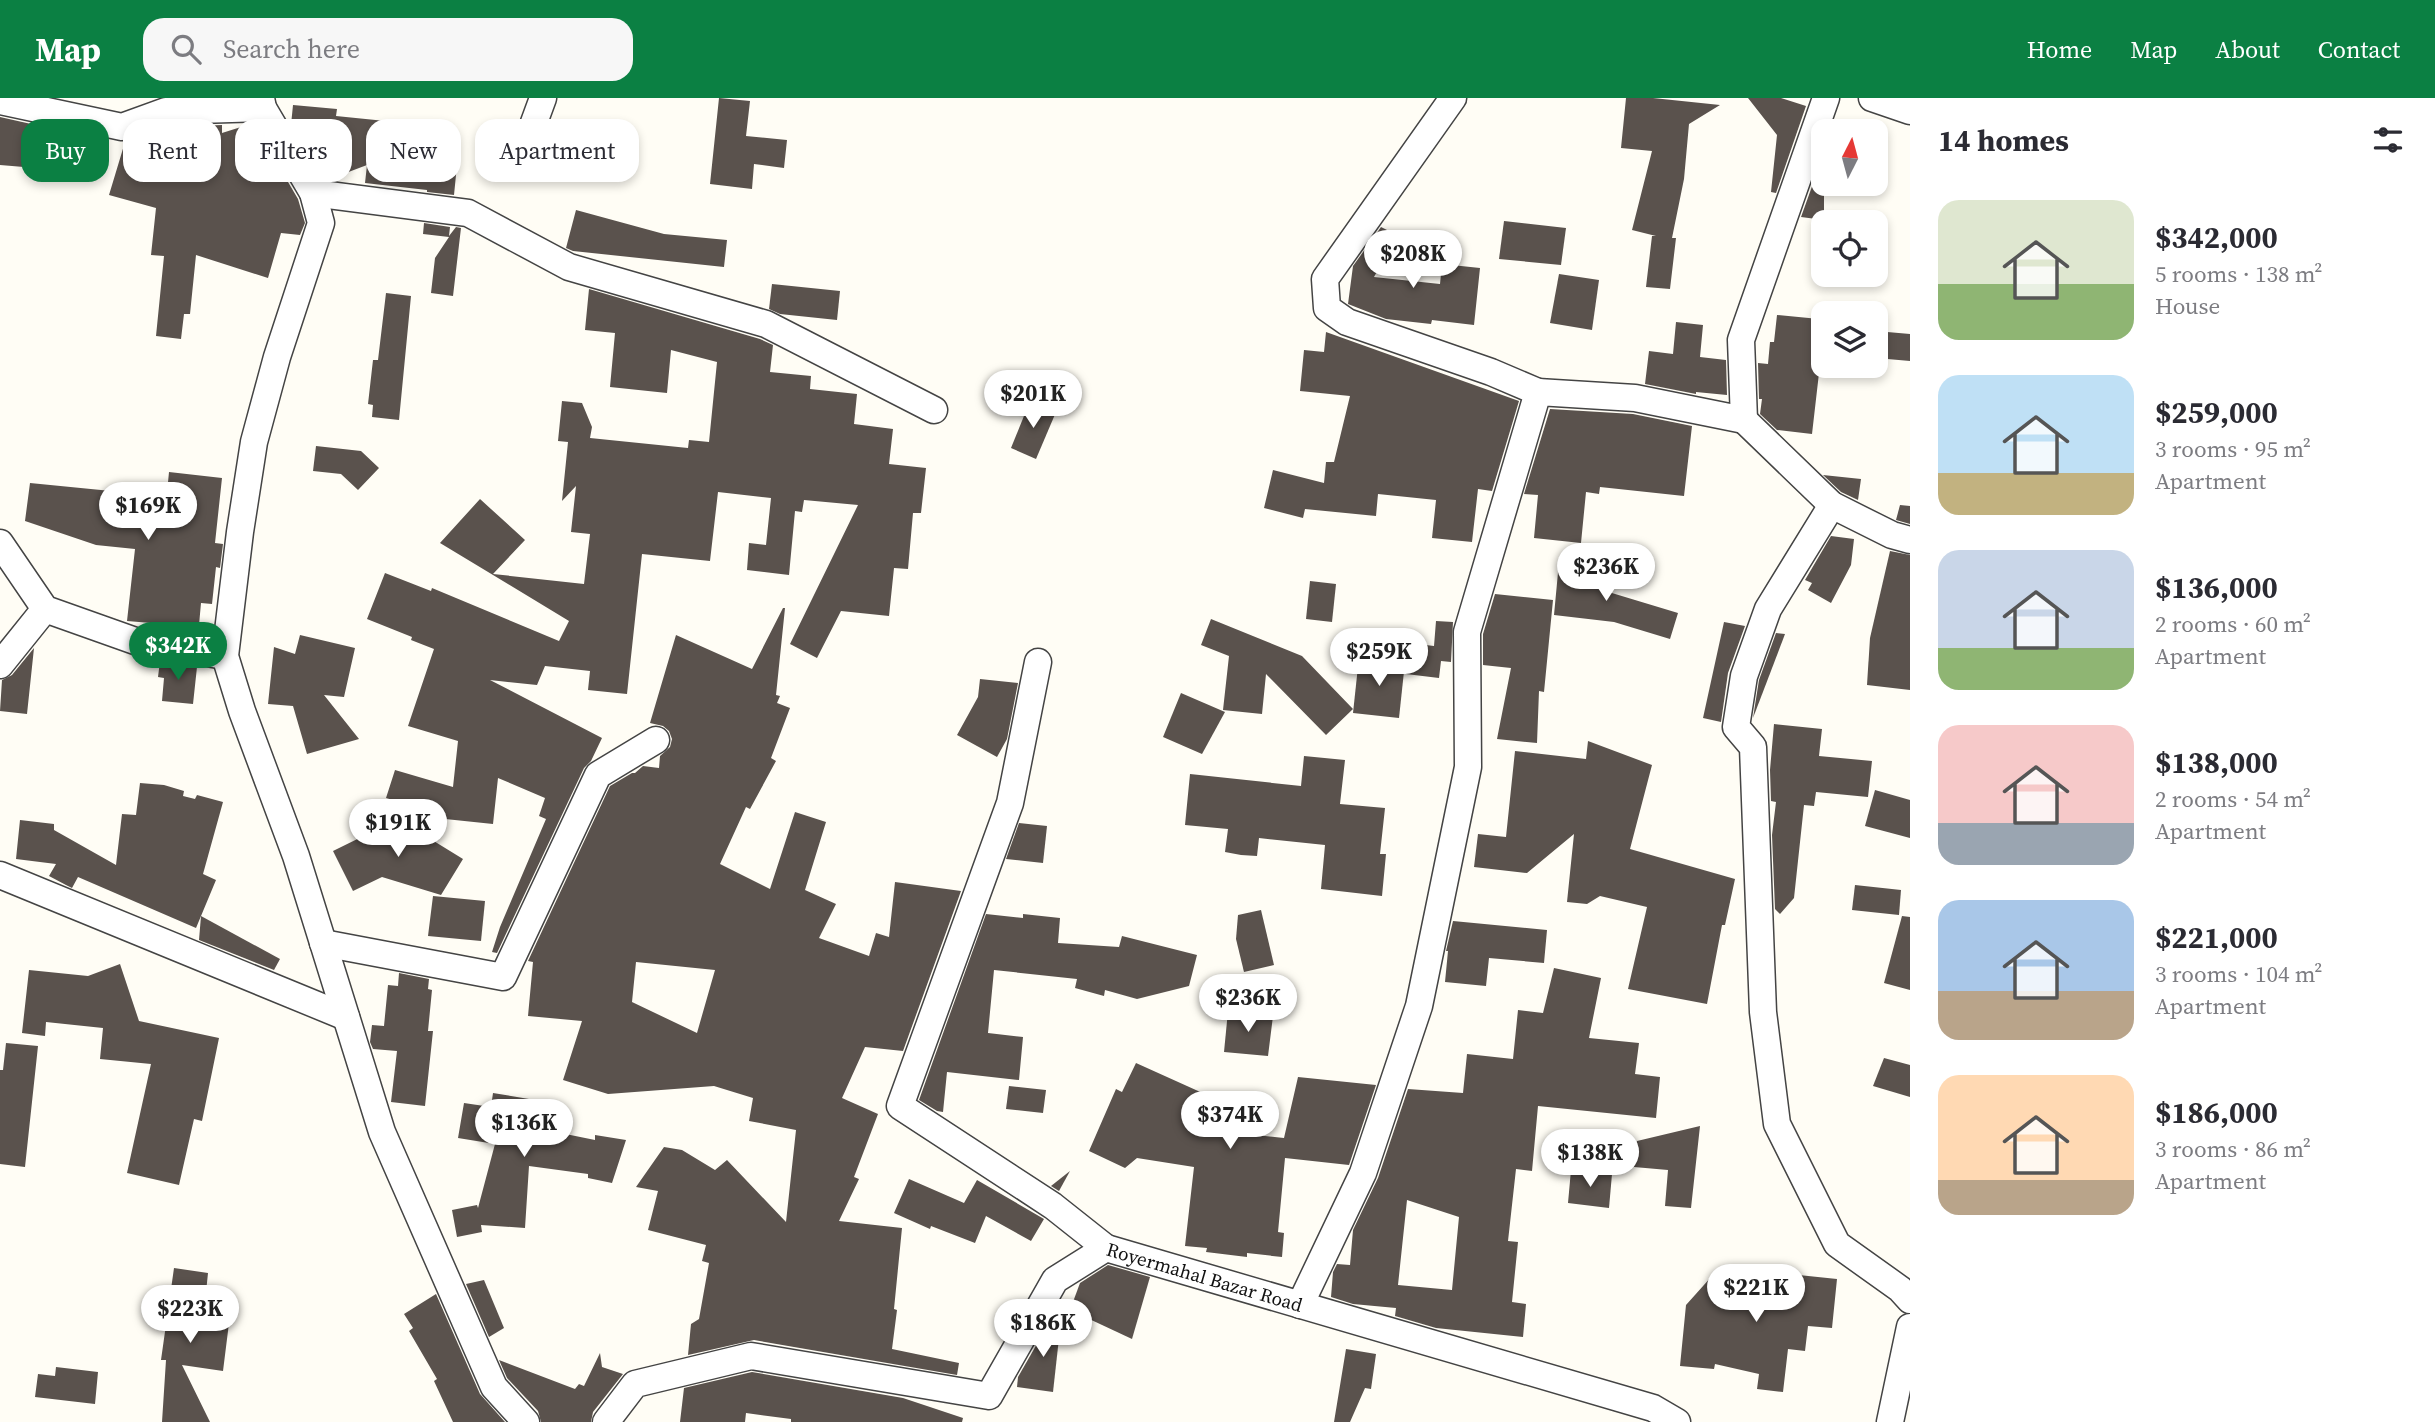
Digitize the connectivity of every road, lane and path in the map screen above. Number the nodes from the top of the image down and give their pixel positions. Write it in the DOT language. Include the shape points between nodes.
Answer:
graph roads {
  1 [pos="543,98"];
  2 [pos="1453,98"];
  3 [pos="1826,98"];
  4 [pos="1872,98"];
  5 [pos="0,101"];
  6 [pos="262,103"];
  7 [pos="1910,111"];
  8 [pos="535,119"];
  9 [pos="313,192"];
  10 [pos="1538,392"];
  11 [pos="934,410"];
  12 [pos="1744,419"];
  13 [pos="1832,505"];
  14 [pos="1910,540"];
  15 [pos="0,543"];
  16 [pos="45,609"];
  17 [pos="225,656"];
  18 [pos="1038,662"];
  19 [pos="0,665"];
  20 [pos="656,740"];
  21 [pos="0,875"];
  22 [pos="323,943"];
  23 [pos="346,1017"];
  24 [pos="1106,1248"];
  25 [pos="1910,1300"];
  26 [pos="1300,1305"];
  27 [pos="1910,1327"];
  28 [pos="526,1422"];
  29 [pos="606,1422"];
  30 [pos="1676,1422"];
  31 [pos="1890,1422"];
  1 -- 8 [label="street"];
  2 -- 10 [label="street" via="1325,279 1327,308 1347,322"];
  3 -- 12 [label="street" via="1741,340"];
  4 -- 7 [label="street"];
  5 -- 6 [label="street" via="122,128 166,111"];
  6 -- 9 [label="street"];
  9 -- 11 [label="street" via="468,213 569,267 766,324"];
  9 -- 17 [label="street" via="321,223 254,442"];
  10 -- 12 [label="street" via="1635,398"];
  10 -- 26 [label="street" via="1467,632 1468,768 1419,1006 1363,1173"];
  12 -- 13 [label="street"];
  13 -- 14 [label="street" via="1892,536"];
  13 -- 25 [label="street" via="1768,610 1744,676 1736,727 1753,747 1763,1012 1777,1124 1837,1244"];
  15 -- 16 [label="street"];
  16 -- 17 [label="street" via="138,642"];
  16 -- 19 [label="street"];
  17 -- 22 [label="street"];
  18 -- 24 [label="street" via="1010,803 900,1106 1053,1206"];
  20 -- 22 [label="street" via="598,775 503,977"];
  21 -- 23 [label="street"];
  22 -- 23 [label="street"];
  23 -- 28 [label="street" via="382,1132 494,1387"];
  24 -- 26 [label="street, Royermahal Bazar Road"];
  24 -- 29 [label="street, Royermahal Bazar Road" via="1055,1280 989,1396 751,1356 635,1384"];
  26 -- 30 [label="street, Royermahal Bazar Road" via="1653,1408"];
  27 -- 31 [label="street"];
}
